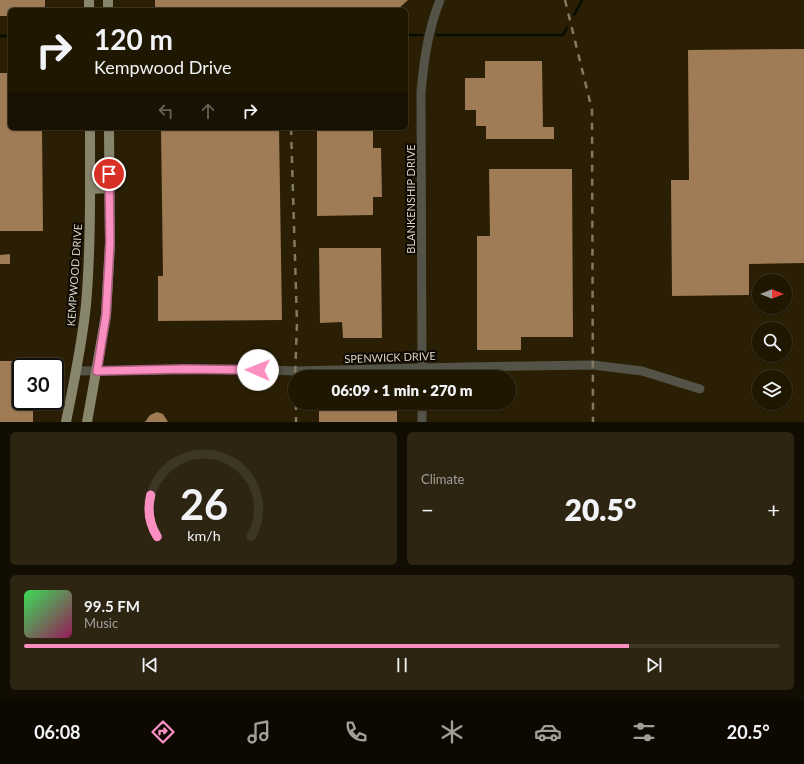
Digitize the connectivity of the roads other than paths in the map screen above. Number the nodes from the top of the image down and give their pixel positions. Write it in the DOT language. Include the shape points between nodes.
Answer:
graph roads {
  1 [pos="440,0"];
  2 [pos="90,130"];
  3 [pos="109,130"];
  4 [pos="90,188"];
  5 [pos="109,188"];
  6 [pos="422,370"];
  7 [pos="471,370"];
  8 [pos="77,371"];
  9 [pos="97,371"];
  10 [pos="288,371"];
  11 [pos="700,390"];
  12 [pos="422,410"];
  13 [pos="66,422"];
  14 [pos="87,422"];
  15 [pos="422,422"];
  1 -- 6 [label="street, BLANKENSHIP DRIVE" via="427,41 421,92"];
  2 -- 4 [label="main road, KEMPWOOD DRIVE"];
  3 -- 5 [label="main road"];
  4 -- 5 [label="main road"];
  4 -- 8 [label="main road, KEMPWOOD DRIVE" via="86,305"];
  5 -- 9 [label="main road" via="110,243 106,315"];
  7 -- 11 [label="street, SPENWICK DRIVE" via="593,365 642,371"];
  8 -- 9 [label="street, SPENWICK DRIVE"];
  8 -- 13 [label="main road, KEMPWOOD DRIVE"];
  9 -- 10 [label="street, SPENWICK DRIVE"];
  9 -- 14 [label="main road"];
  12 -- 15 [label="street"];
}
